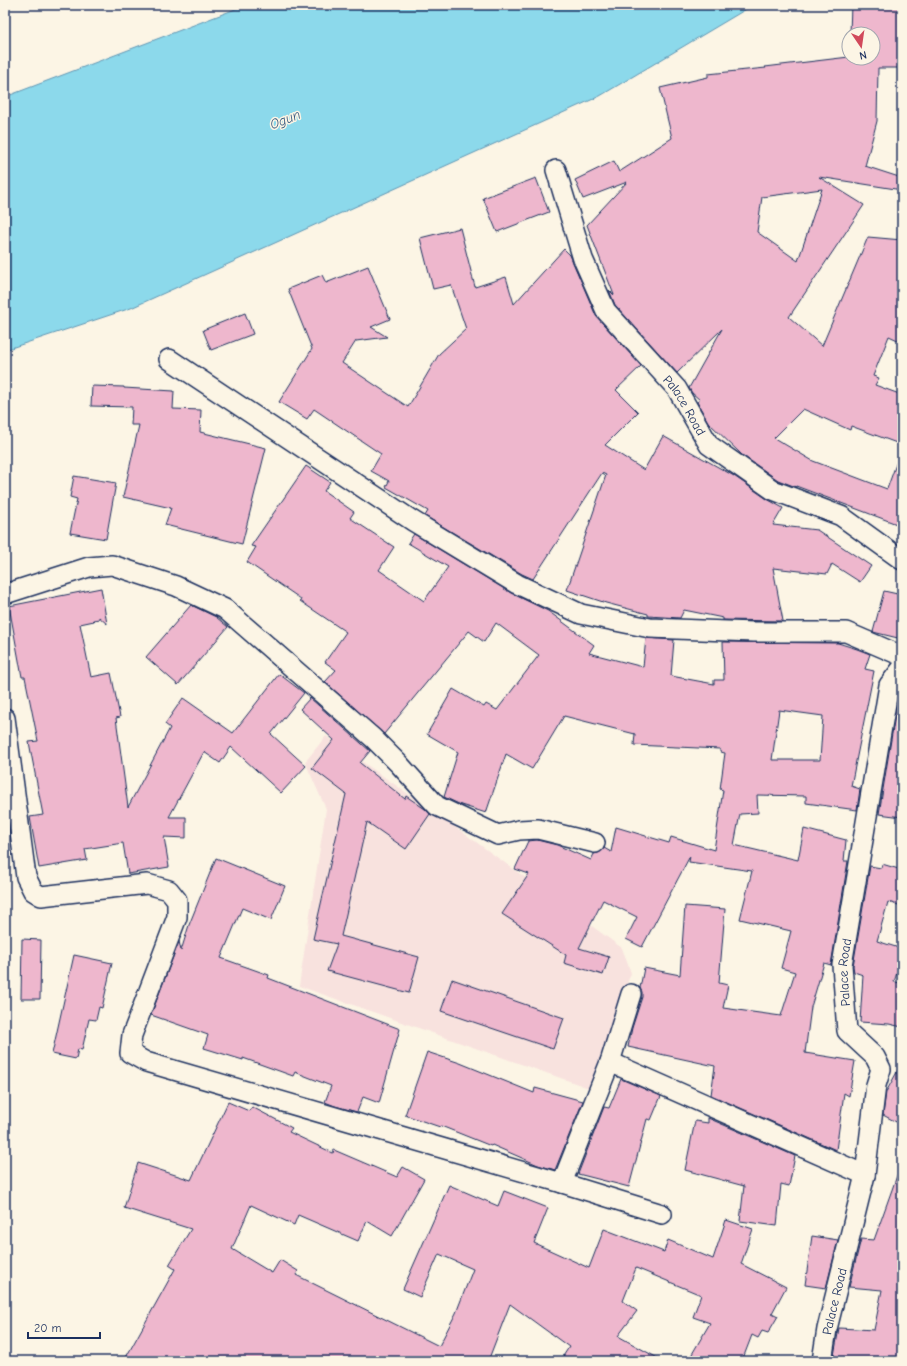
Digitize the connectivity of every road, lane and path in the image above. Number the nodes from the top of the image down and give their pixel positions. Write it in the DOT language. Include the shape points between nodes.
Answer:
graph roads {
  1 [pos="556,170"];
  2 [pos="169,359"];
  3 [pos="902,560"];
  4 [pos="5,594"];
  5 [pos="902,656"];
  6 [pos="902,668"];
  7 [pos="5,718"];
  8 [pos="595,843"];
  9 [pos="631,994"];
  10 [pos="610,1062"];
  11 [pos="866,1175"];
  12 [pos="562,1183"];
  13 [pos="662,1214"];
  14 [pos="822,1361"];
  1 -- 3 [label="street, Palace Road" via="583,259 606,311 677,389 709,445 773,490 841,516"];
  2 -- 5 [label="street" via="413,521 517,584 581,614 650,628 846,632"];
  4 -- 8 [label="street" via="88,567 112,565 176,586 225,609 373,738 437,806 498,835 538,829"];
  6 -- 11 [label="street, Palace Road" via="889,685 842,965 847,1031 875,1057 881,1070 876,1085"];
  7 -- 12 [label="street" via="26,877 33,891 41,896 148,884 169,890 177,900 177,917 132,1035 130,1053 146,1062"];
  9 -- 10 [label="street"];
  10 -- 11 [label="street"];
  10 -- 12 [label="street"];
  11 -- 14 [label="street, Palace Road" via="827,1329"];
  12 -- 13 [label="street"];
}
